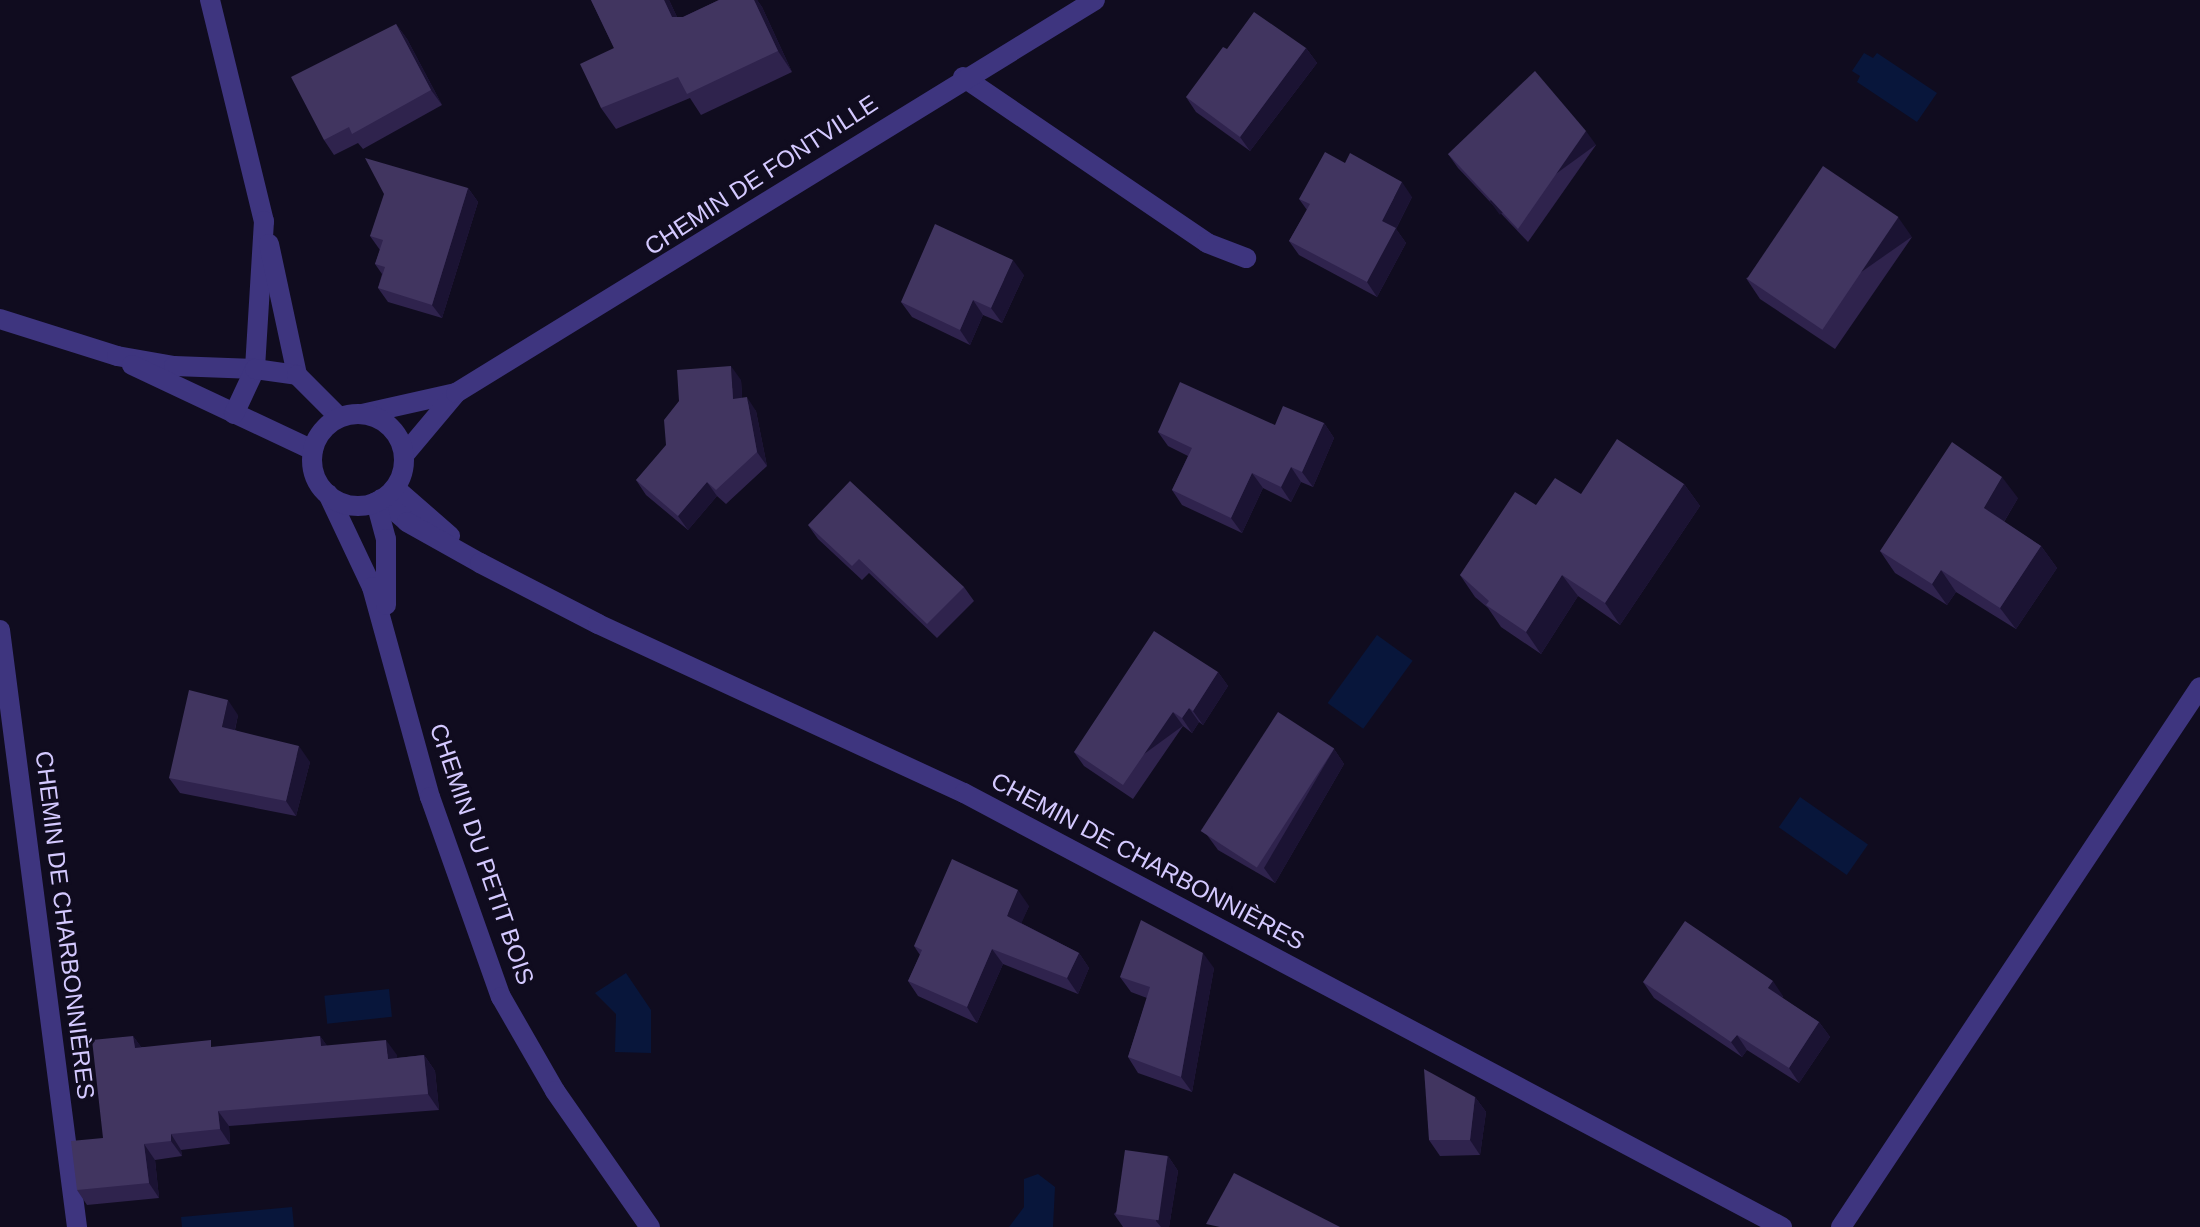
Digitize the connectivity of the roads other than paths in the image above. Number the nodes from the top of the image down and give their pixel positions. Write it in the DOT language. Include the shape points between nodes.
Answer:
graph roads {
  1 [pos="210,0"];
  2 [pos="1095,0"];
  3 [pos="963,77"];
  4 [pos="264,221"];
  5 [pos="1246,258"];
  6 [pos="0,319"];
  7 [pos="117,356"];
  8 [pos="255,369"];
  9 [pos="297,375"];
  10 [pos="456,393"];
  11 [pos="234,414"];
  12 [pos="362,414"];
  13 [pos="339,417"];
  14 [pos="313,450"];
  15 [pos="404,455"];
  16 [pos="328,494"];
  17 [pos="384,496"];
  18 [pos="0,630"];
  19 [pos="389,649"];
  20 [pos="2200,687"];
  21 [pos="77,1227"];
  22 [pos="650,1227"];
  23 [pos="1782,1227"];
  24 [pos="1841,1227"];
  1 -- 4 [label="street"];
  2 -- 3 [label="street, CHEMIN DE FONTVILLE"];
  3 -- 5 [label="street" via="1207,243"];
  3 -- 10 [label="street, CHEMIN DE FONTVILLE" via="782,189 687,256"];
  4 -- 8 [label="street"];
  4 -- 9 [label="street"];
  6 -- 7 [label="street"];
  7 -- 8 [label="street" via="174,366"];
  7 -- 11 [label="street"];
  8 -- 9 [label="street"];
  8 -- 11 [label="street"];
  9 -- 13 [label="street"];
  10 -- 12 [label="street, CHEMIN DE FONTVILLE"];
  10 -- 15 [label="street, CHEMIN DE FONTVILLE"];
  11 -- 14 [label="street"];
  12 -- 13 [label="street"];
  12 -- 15 [label="street" via="390,427"];
  13 -- 14 [label="street" via="322,431"];
  14 -- 16 [label="street" via="317,482"];
  15 -- 17 [label="street"];
  16 -- 17 [label="street" via="350,505"];
  16 -- 19 [label="street, CHEMIN DU PETIT BOIS" via="372,587"];
  17 -- 19 [label="street, CHEMIN DU PETIT BOIS" via="382,559"];
  17 -- 23 [label="street, CHEMIN DE CHARBONNIÈRES" via="407,522 480,563 598,624 964,793"];
  18 -- 21 [label="street, CHEMIN DE CHARBONNIÈRES"];
  19 -- 22 [label="street, CHEMIN DU PETIT BOIS" via="430,797 501,997 555,1091"];
  20 -- 24 [label="street"];
}
